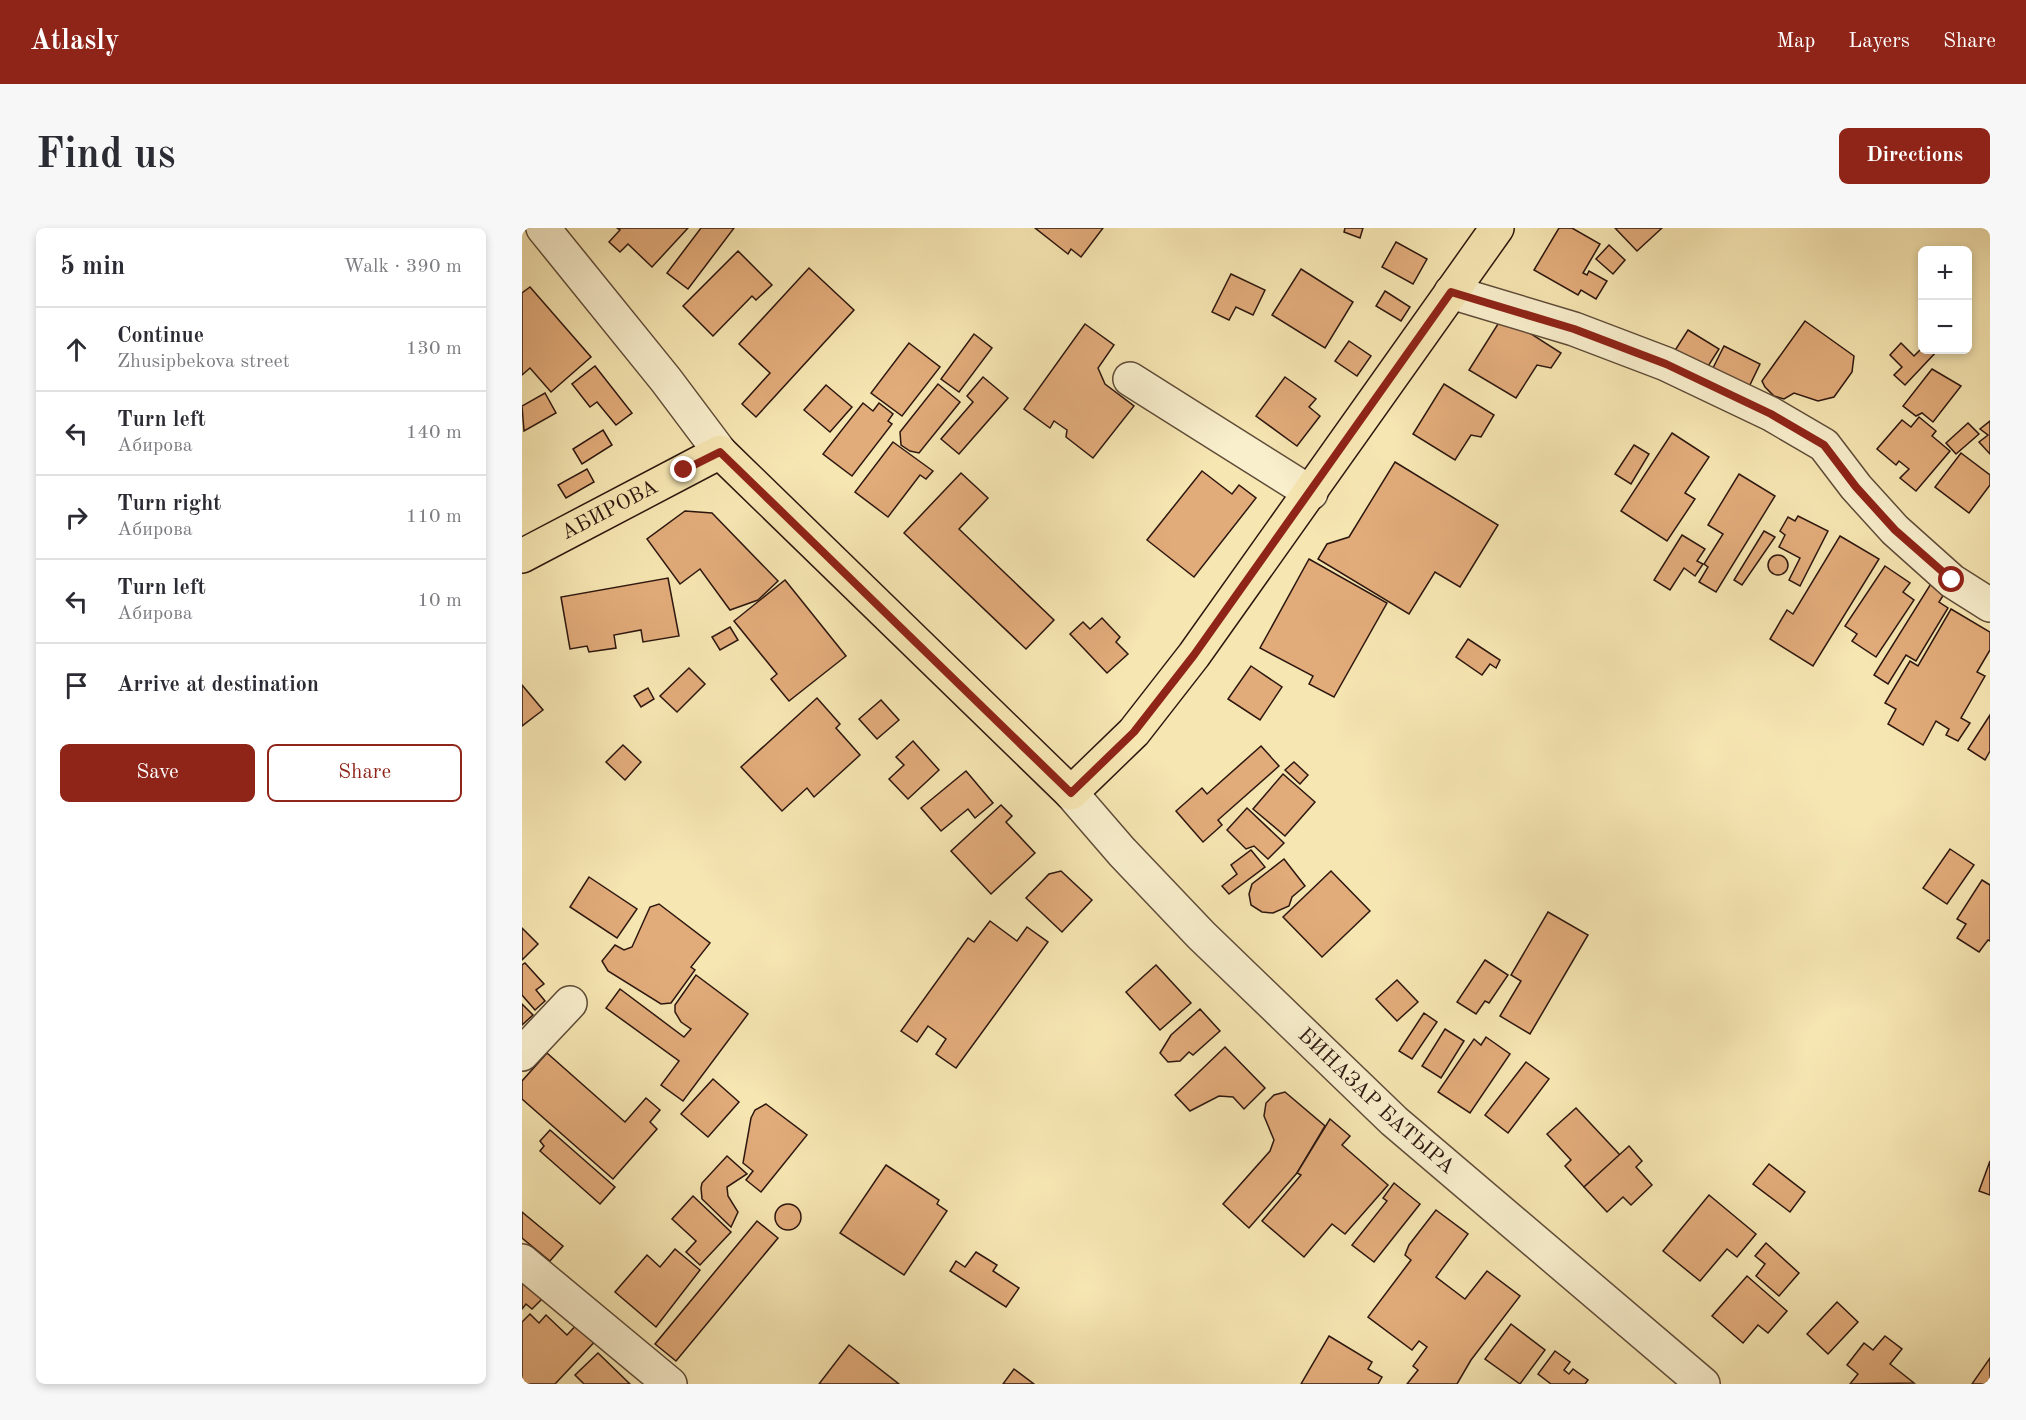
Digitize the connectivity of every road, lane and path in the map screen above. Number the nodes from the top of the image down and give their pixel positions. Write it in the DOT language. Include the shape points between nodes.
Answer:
graph roads {
  1 [pos="543,228"];
  2 [pos="1497,228"];
  3 [pos="1451,292"];
  4 [pos="1130,379"];
  5 [pos="720,452"];
  6 [pos="1311,493"];
  7 [pos="522,556"];
  8 [pos="1990,605"];
  9 [pos="1071,793"];
  10 [pos="570,1003"];
  11 [pos="522,1054"];
  12 [pos="522,1261"];
  13 [pos="670,1384"];
  14 [pos="1703,1384"];
  1 -- 5 [label="street"];
  2 -- 3 [label="main road"];
  3 -- 6 [label="main road"];
  3 -- 8 [label="street" via="1574,329 1666,364 1771,414 1824,445 1895,530 1952,580"];
  4 -- 6 [label="street"];
  5 -- 7 [label="main road, АБИРОВА"];
  5 -- 9 [label="main road"];
  6 -- 9 [label="main road" via="1134,732"];
  9 -- 14 [label="street, БИНАЗАР БАТЫРА" via="1201,935 1386,1113"];
  10 -- 11 [label="street"];
  12 -- 13 [label="street"];
}
